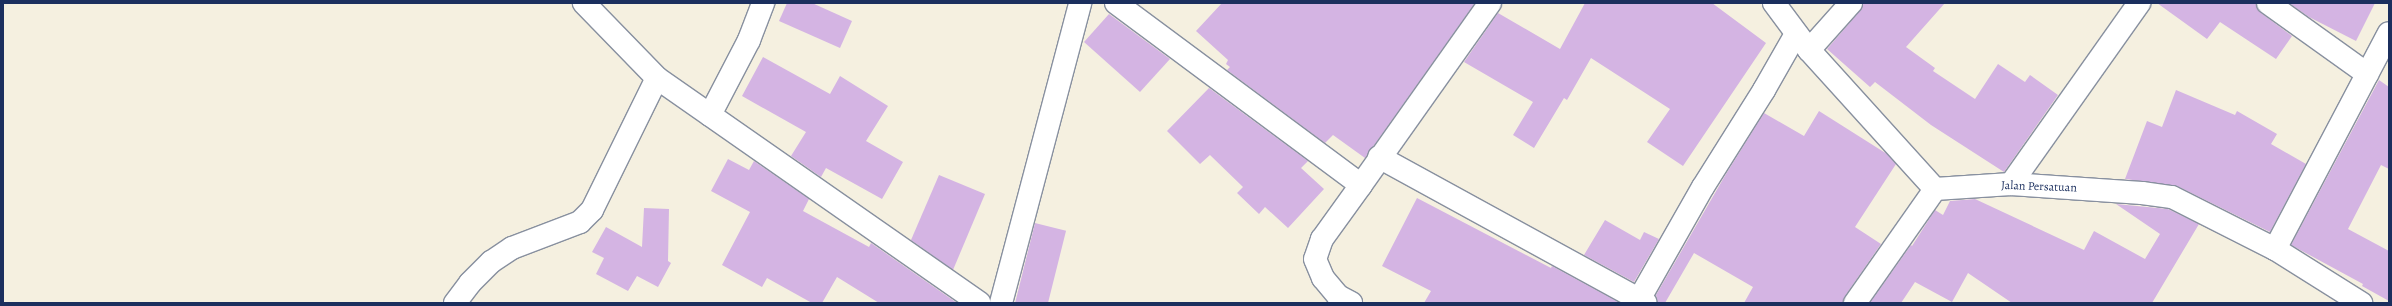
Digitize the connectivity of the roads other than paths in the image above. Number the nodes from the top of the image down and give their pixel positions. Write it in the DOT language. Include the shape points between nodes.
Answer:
graph roads {
  1 [pos="584,3"];
  2 [pos="762,3"];
  3 [pos="1080,3"];
  4 [pos="1116,3"];
  5 [pos="1490,3"];
  6 [pos="1774,3"];
  7 [pos="1851,3"];
  8 [pos="2139,3"];
  9 [pos="2268,3"];
  10 [pos="2389,33"];
  11 [pos="1796,34"];
  12 [pos="1810,50"];
  13 [pos="2367,74"];
  14 [pos="657,78"];
  15 [pos="710,115"];
  16 [pos="1380,157"];
  17 [pos="2011,184"];
  18 [pos="1360,185"];
  19 [pos="1935,189"];
  20 [pos="2275,250"];
  21 [pos="1341,301"];
  22 [pos="1641,302"];
  23 [pos="454,303"];
  24 [pos="979,303"];
  25 [pos="1001,303"];
  26 [pos="1855,303"];
  27 [pos="2361,303"];
  1 -- 14 [label="street"];
  2 -- 15 [label="street" via="749,40"];
  3 -- 25 [label="street"];
  4 -- 18 [label="street"];
  5 -- 16 [label="street"];
  6 -- 11 [label="street"];
  7 -- 12 [label="street"];
  8 -- 17 [label="street"];
  9 -- 13 [label="street"];
  10 -- 13 [label="street"];
  11 -- 12 [label="street"];
  11 -- 22 [label="street" via="1764,90 1702,187"];
  12 -- 19 [label="street"];
  13 -- 20 [label="street"];
  14 -- 15 [label="street"];
  14 -- 23 [label="street" via="592,210 580,222 512,248 491,262"];
  15 -- 24 [label="street"];
  16 -- 18 [label="street"];
  16 -- 22 [label="street"];
  17 -- 19 [label="street, Jalan Persatuan"];
  17 -- 20 [label="street, Jalan Persatuan" via="2172,197"];
  18 -- 21 [label="street" via="1322,239 1315,260 1323,278"];
  19 -- 26 [label="street"];
  20 -- 27 [label="street, Jalan Persatuan"];
}
